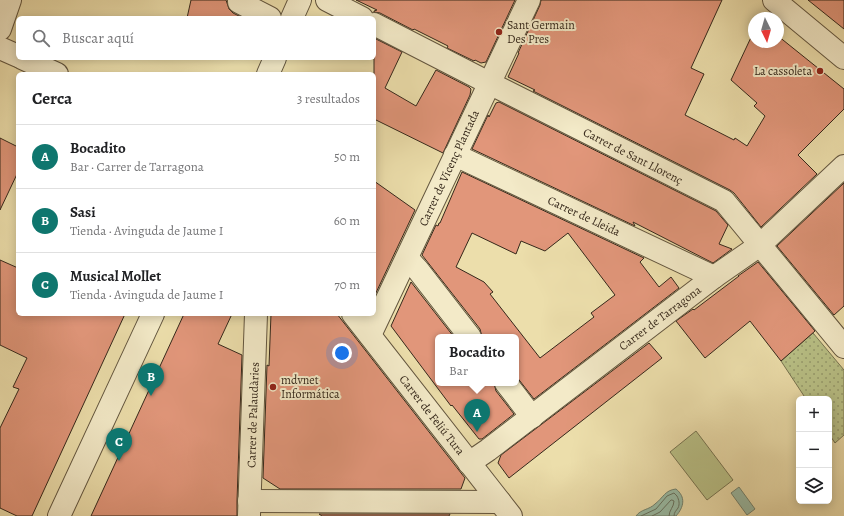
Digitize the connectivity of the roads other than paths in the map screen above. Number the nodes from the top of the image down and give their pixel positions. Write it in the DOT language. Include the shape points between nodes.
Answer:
graph roads {
  1 [pos="10,0"];
  2 [pos="239,0"];
  3 [pos="300,0"];
  4 [pos="327,0"];
  5 [pos="529,0"];
  6 [pos="774,0"];
  7 [pos="266,16"];
  8 [pos="293,16"];
  9 [pos="358,16"];
  10 [pos="376,25"];
  11 [pos="0,29"];
  12 [pos="0,48"];
  13 [pos="16,55"];
  14 [pos="844,58"];
  15 [pos="26,60"];
  16 [pos="274,60"];
  17 [pos="53,72"];
  18 [pos="269,72"];
  19 [pos="489,83"];
  20 [pos="455,155"];
  21 [pos="844,166"];
  22 [pos="760,245"];
  23 [pos="407,258"];
  24 [pos="714,277"];
  25 [pos="152,316"];
  26 [pos="256,316"];
  27 [pos="355,316"];
  28 [pos="468,334"];
  29 [pos="370,335"];
  30 [pos="844,347"];
  31 [pos="508,386"];
  32 [pos="532,417"];
  33 [pos="469,462"];
  34 [pos="249,508"];
  35 [pos="506,509"];
  36 [pos="59,516"];
  1 -- 11 [label="street"];
  2 -- 7 [label="street"];
  3 -- 8 [label="street"];
  4 -- 9 [label="street"];
  5 -- 19 [label="street, Carrer de Vicenç Plantada"];
  6 -- 14 [label="street"];
  10 -- 19 [label="street, Carrer de Sant Llorenç"];
  12 -- 13 [label="street"];
  15 -- 17 [label="street"];
  16 -- 18 [label="street"];
  19 -- 20 [label="street, Carrer de Vicenç Plantada"];
  19 -- 22 [label="street, Carrer de Sant Llorenç" via="724,201"];
  20 -- 23 [label="street, Carrer de Vicenç Plantada"];
  20 -- 24 [label="street, Carrer de Lleida"];
  21 -- 22 [label="street, Carrer de Tarragona"];
  22 -- 24 [label="street, Carrer de Tarragona"];
  22 -- 30 [label="street, Carrer de Sant Llorenç"];
  23 -- 28 [label="street"];
  23 -- 29 [label="street, Carrer de Vicenç Plantada"];
  24 -- 32 [label="street, Carrer de Tarragona"];
  25 -- 36 [label="street"];
  26 -- 34 [label="street, Carrer de Palaudàries"];
  27 -- 29 [label="street, Carrer de Feliú Tura"];
  29 -- 33 [label="street, Carrer de Feliú Tura"];
  31 -- 32 [label="street"];
  32 -- 33 [label="street, Carrer de Tarragona"];
  33 -- 35 [label="street, Carrer de Feliú Tura"];
  34 -- 35 [label="street"];
}
